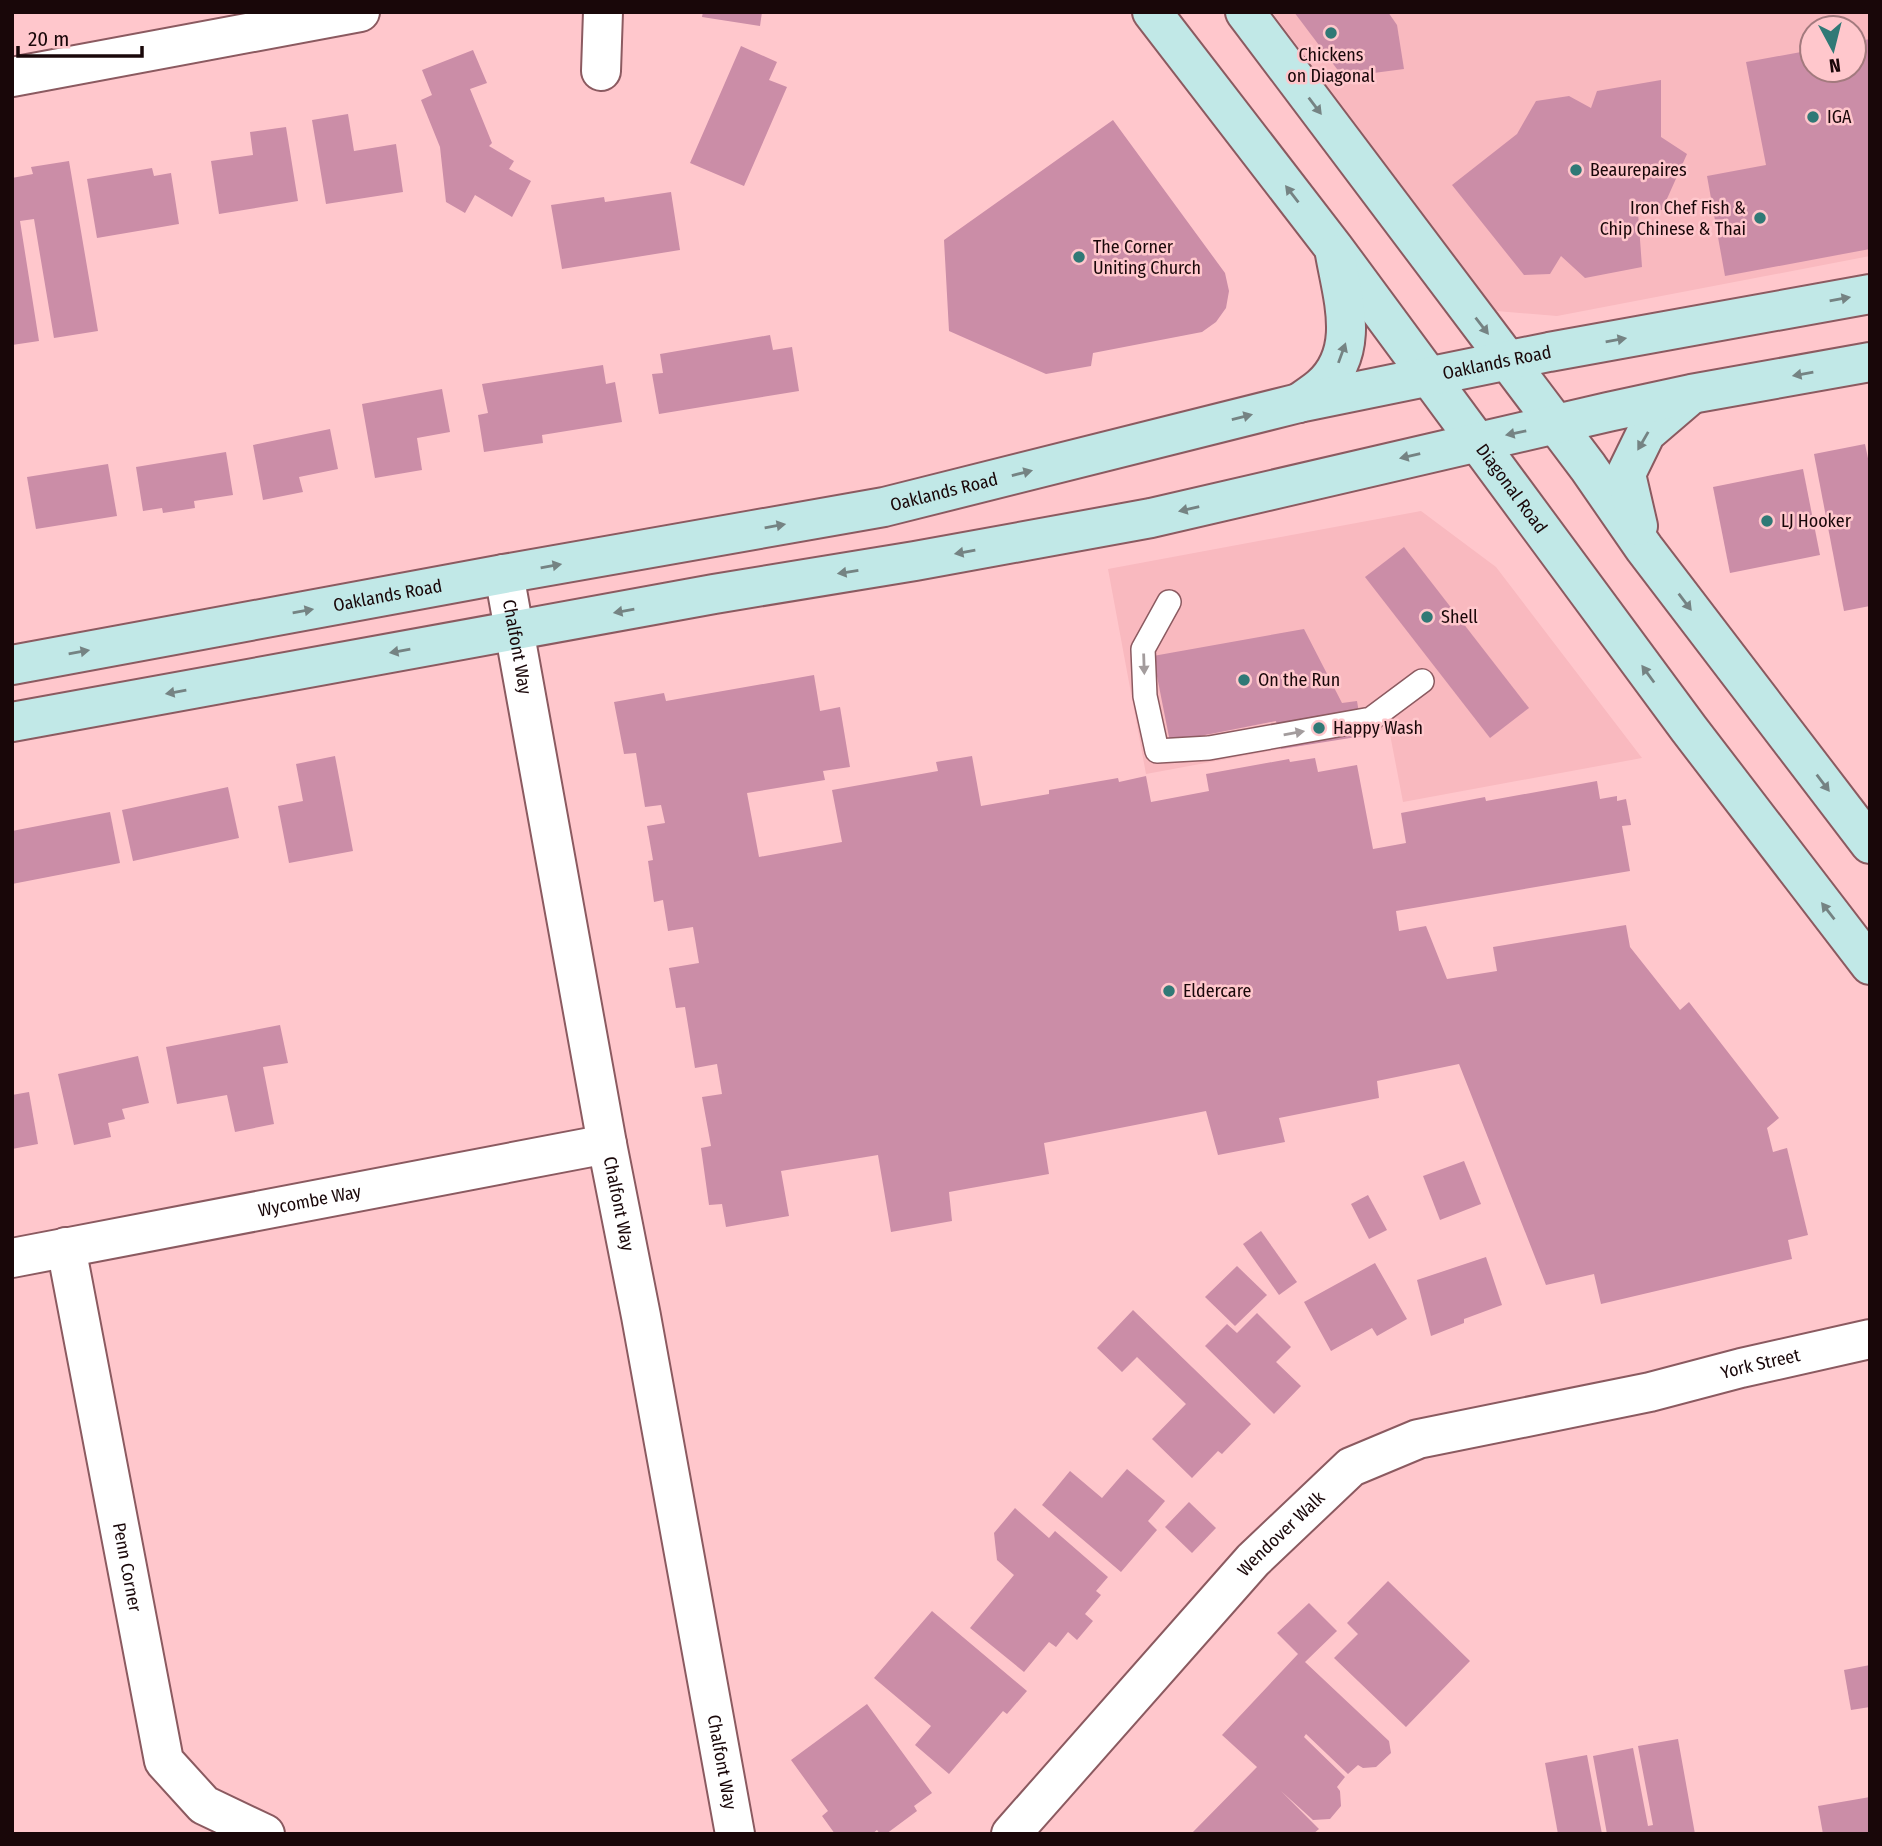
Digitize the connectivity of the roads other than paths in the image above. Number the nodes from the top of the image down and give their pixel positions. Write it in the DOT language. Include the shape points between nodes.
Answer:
graph roads {
  1 [pos="360,12"];
  2 [pos="603,12"];
  3 [pos="1152,12"];
  4 [pos="1245,12"];
  5 [pos="601,71"];
  6 [pos="12,77"];
  7 [pos="1334,248"];
  8 [pos="1870,294"];
  9 [pos="1508,361"];
  10 [pos="1870,362"];
  11 [pos="1429,377"];
  12 [pos="1691,394"];
  13 [pos="1299,403"];
  14 [pos="1555,424"];
  15 [pos="1476,441"];
  16 [pos="1644,548"];
  17 [pos="504,574"];
  18 [pos="1169,602"];
  19 [pos="515,630"];
  20 [pos="12,665"];
  21 [pos="1422,681"];
  22 [pos="12,722"];
  23 [pos="1870,844"];
  24 [pos="1870,965"];
  25 [pos="607,1144"];
  26 [pos="66,1247"];
  27 [pos="12,1258"];
  28 [pos="1870,1339"];
  29 [pos="1650,1392"];
  30 [pos="265,1834"];
  31 [pos="735,1834"];
  32 [pos="1011,1834"];
  1 -- 6 [label="street"];
  2 -- 5 [label="street"];
  7 -- 3 [label="main road, Diagonal Road, one-way"];
  4 -- 9 [label="main road, one-way"];
  7 -- 11 [label="main road, Diagonal Road"];
  13 -- 7 [label="main road, one-way" via="1335,372 1346,346 1347,323"];
  9 -- 8 [label="main road, Oaklands Road, one-way"];
  9 -- 11 [label="main road, Oaklands Road"];
  9 -- 14 [label="main road"];
  10 -- 12 [label="main road, one-way"];
  11 -- 13 [label="main road, Oaklands Road"];
  11 -- 15 [label="main road, Diagonal Road"];
  12 -- 14 [label="main road"];
  12 -- 16 [label="main road, one-way" via="1646,433 1626,474"];
  17 -- 13 [label="main road, Oaklands Road, one-way" via="884,507"];
  14 -- 15 [label="main road, one-way"];
  14 -- 16 [label="main road"];
  15 -- 19 [label="main road, one-way" via="1151,518"];
  24 -- 15 [label="main road, Diagonal Road, one-way"];
  16 -- 23 [label="main road, one-way"];
  17 -- 19 [label="street, Chalfont Way"];
  20 -- 17 [label="main road, Oaklands Road, one-way"];
  18 -- 21 [label="lane, one-way" via="1143,649 1145,696 1157,751 1209,748 1371,719"];
  19 -- 22 [label="main road, one-way"];
  19 -- 25 [label="street, Chalfont Way"];
  25 -- 26 [label="street, Wycombe Way"];
  25 -- 31 [label="street, Chalfont Way"];
  26 -- 27 [label="street, Wycombe Way"];
  26 -- 30 [label="street, Penn Corner" via="164,1762 204,1805"];
  28 -- 29 [label="street, York Street"];
  29 -- 32 [label="street, Wendover Walk" via="1419,1439 1351,1468 1253,1560"];
}
